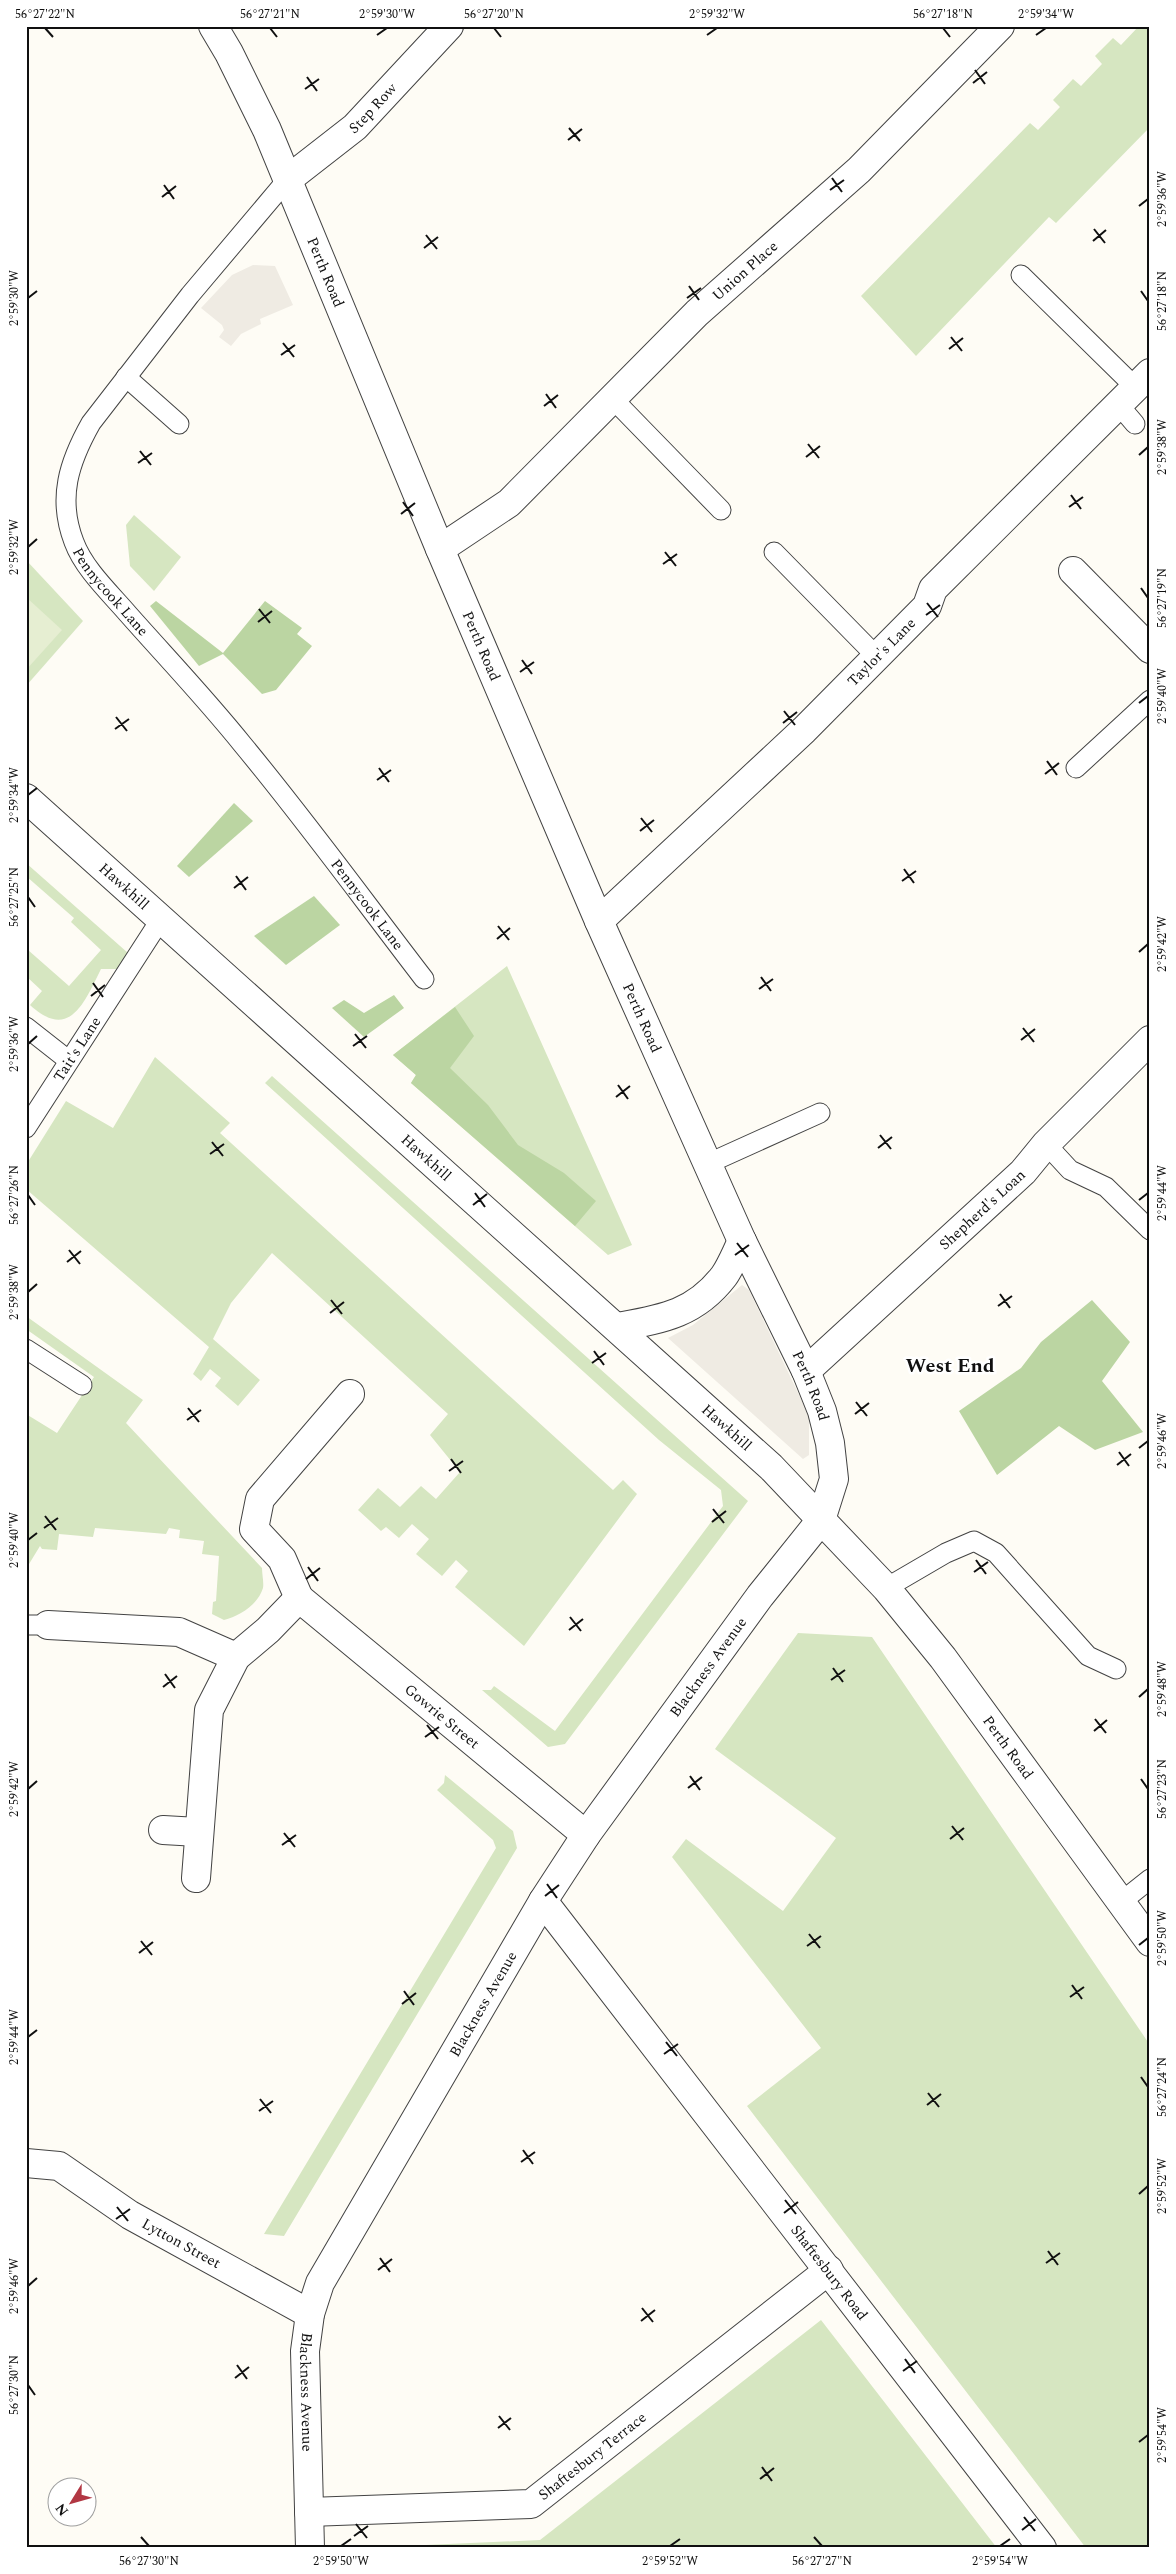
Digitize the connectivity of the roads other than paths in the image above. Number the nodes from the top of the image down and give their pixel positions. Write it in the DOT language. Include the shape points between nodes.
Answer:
graph roads {
  1 [pos="213,26"];
  2 [pos="449,26"];
  3 [pos="1000,26"];
  4 [pos="287,180"];
  5 [pos="1020,274"];
  6 [pos="126,377"];
  7 [pos="1135,397"];
  8 [pos="612,398"];
  9 [pos="179,424"];
  10 [pos="721,510"];
  11 [pos="440,550"];
  12 [pos="774,552"];
  13 [pos="1073,571"];
  14 [pos="1150,649"];
  15 [pos="877,657"];
  16 [pos="1150,700"];
  17 [pos="1076,768"];
  18 [pos="26,798"];
  19 [pos="161,919"];
  20 [pos="599,920"];
  21 [pos="424,979"];
  22 [pos="26,1027"];
  23 [pos="1150,1040"];
  24 [pos="68,1060"];
  25 [pos="820,1113"];
  26 [pos="26,1128"];
  27 [pos="1046,1144"];
  28 [pos="707,1164"];
  29 [pos="1150,1230"];
  30 [pos="742,1241"];
  31 [pos="618,1327"];
  32 [pos="26,1350"];
  33 [pos="806,1371"];
  34 [pos="82,1385"];
  35 [pos="350,1394"];
  36 [pos="821,1520"];
  37 [pos="886,1588"];
  38 [pos="299,1598"];
  39 [pos="37,1625"];
  40 [pos="236,1657"];
  41 [pos="1116,1670"];
  42 [pos="163,1830"];
  43 [pos="198,1832"];
  44 [pos="586,1835"];
  45 [pos="196,1878"];
  46 [pos="1150,1879"];
  47 [pos="543,1901"];
  48 [pos="1121,1902"];
  49 [pos="1150,1942"];
  50 [pos="26,2163"];
  51 [pos="829,2270"];
  52 [pos="310,2314"];
  53 [pos="309,2512"];
  54 [pos="310,2548"];
  55 [pos="1042,2548"];
  1 -- 4 [label="street, Perth Road" via="267,130"];
  2 -- 4 [label="street, Step Row" via="355,127"];
  3 -- 8 [label="street, Union Place" via="859,170 697,313"];
  4 -- 6 [label="lane, Pennycook Lane"];
  4 -- 11 [label="street, Perth Road"];
  5 -- 7 [label="lane"];
  6 -- 9 [label="lane"];
  6 -- 21 [label="lane, Pennycook Lane" via="91,423 68,470 68,518 74,542 109,592 244,745"];
  7 -- 15 [label="street, Taylor's Lane" via="933,589 927,606"];
  8 -- 10 [label="lane"];
  8 -- 11 [label="street, Union Place" via="509,502"];
  11 -- 20 [label="street, Perth Road"];
  12 -- 15 [label="lane"];
  13 -- 14 [label="street"];
  15 -- 20 [label="street, Taylor's Lane" via="804,730"];
  16 -- 17 [label="lane"];
  18 -- 19 [label="street, Hawkhill"];
  19 -- 24 [label="lane, Tait's Lane"];
  19 -- 31 [label="street, Hawkhill"];
  20 -- 28 [label="street, Perth Road"];
  22 -- 24 [label="lane"];
  23 -- 27 [label="street, Shepherd's Loan"];
  24 -- 26 [label="lane, Tait's Lane"];
  25 -- 28 [label="lane"];
  27 -- 29 [label="lane" via="1070,1170 1106,1187"];
  27 -- 33 [label="street, Shepherd's Loan" via="1023,1172"];
  28 -- 30 [label="street, Perth Road"];
  30 -- 31 [label="street" via="724,1276 698,1304 668,1318"];
  30 -- 33 [label="street, Perth Road"];
  31 -- 36 [label="street, Hawkhill" via="757,1454"];
  32 -- 34 [label="lane"];
  33 -- 36 [label="street, Perth Road" via="822,1411 834,1479"];
  35 -- 38 [label="street, Gowrie Street" via="260,1499 254,1529 282,1559"];
  36 -- 37 [label="street, Perth Road"];
  36 -- 44 [label="street, Blackness Avenue" via="760,1596"];
  37 -- 41 [label="lane" via="946,1553 974,1541 996,1553 1088,1656"];
  37 -- 48 [label="street, Perth Road" via="949,1665"];
  38 -- 40 [label="street"];
  38 -- 44 [label="street, Gowrie Street"];
  39 -- 40 [label="street" via="178,1632"];
  40 -- 43 [label="street" via="209,1710"];
  42 -- 43 [label="street"];
  43 -- 45 [label="street"];
  44 -- 47 [label="street, Blackness Avenue"];
  46 -- 48 [label="lane"];
  47 -- 51 [label="street, Shaftesbury Road"];
  47 -- 52 [label="street, Blackness Avenue" via="320,2283"];
  48 -- 49 [label="street, Perth Road"];
  50 -- 52 [label="street, Lytton Street" via="59,2166 130,2215"];
  51 -- 53 [label="street, Shaftesbury Terrace" via="531,2504"];
  51 -- 55 [label="street, Shaftesbury Road"];
  52 -- 53 [label="street, Blackness Avenue" via="305,2352"];
  53 -- 54 [label="street, Blackness Avenue"];
}
